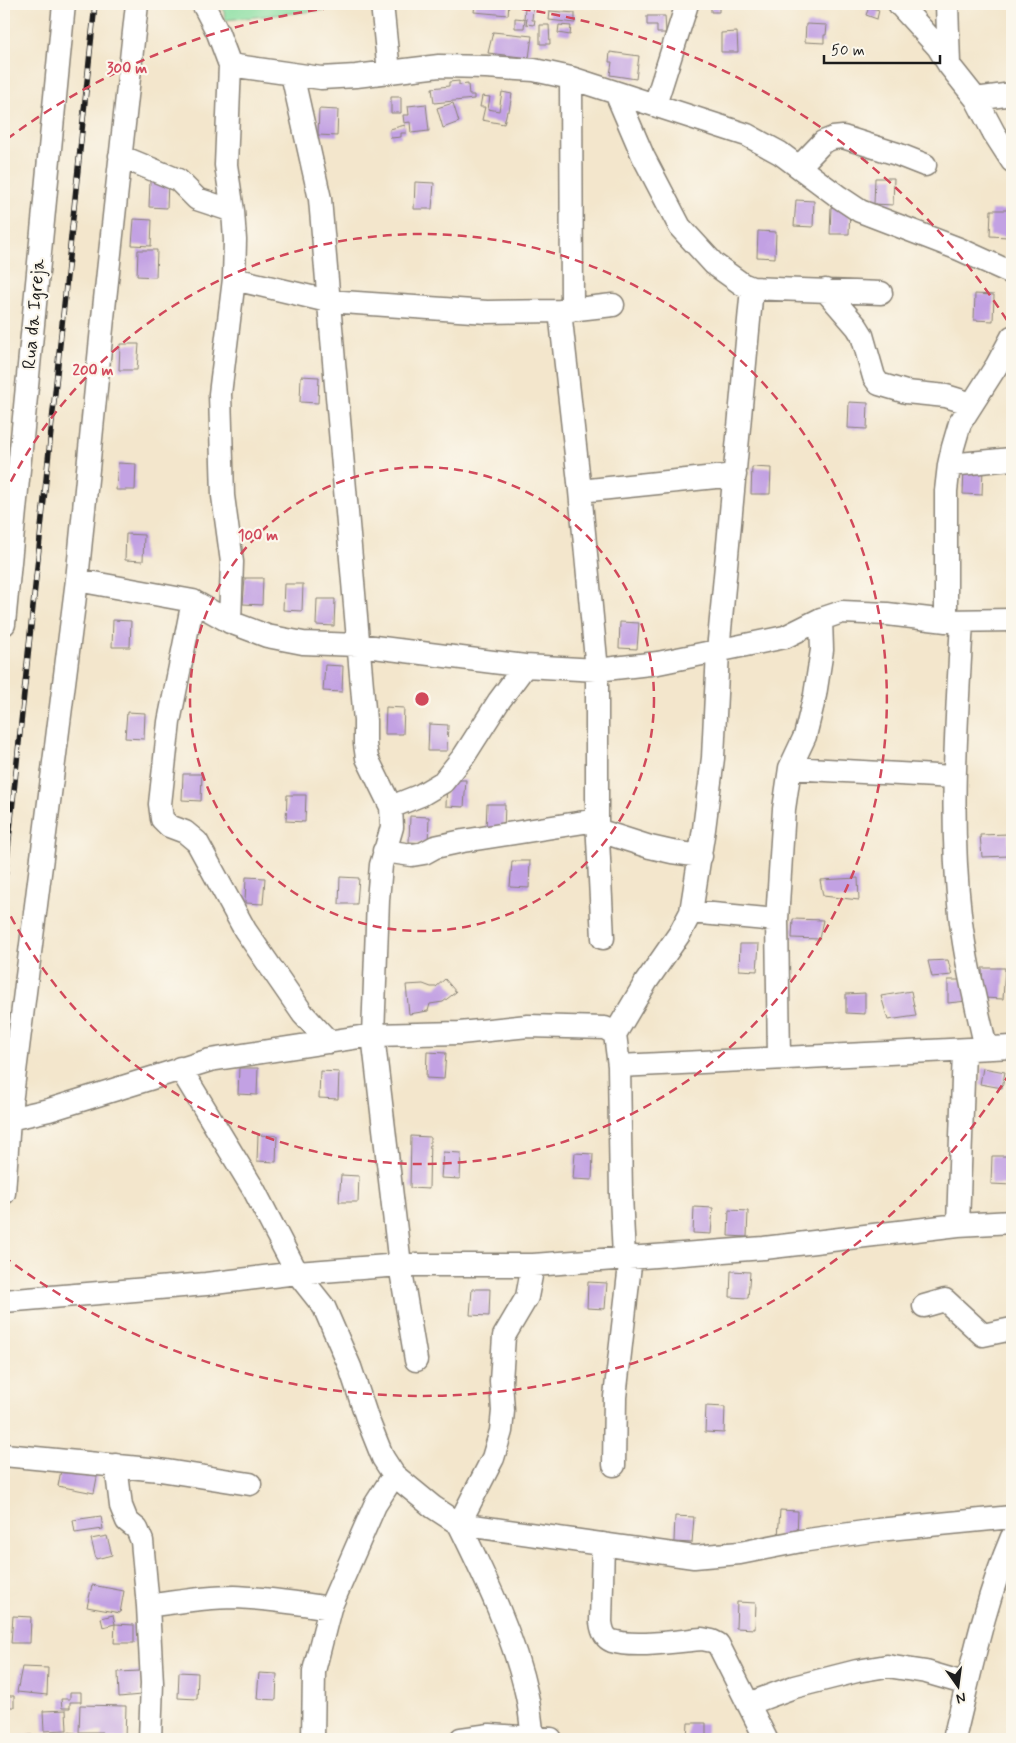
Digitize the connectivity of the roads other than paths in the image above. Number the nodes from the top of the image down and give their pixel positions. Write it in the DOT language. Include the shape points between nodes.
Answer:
graph roads {
  1 [pos="64,4"];
  2 [pos="137,4"];
  3 [pos="203,4"];
  4 [pos="382,4"];
  5 [pos="687,4"];
  6 [pos="898,4"];
  7 [pos="946,4"];
  8 [pos="950,64"];
  9 [pos="230,65"];
  10 [pos="390,72"];
  11 [pos="292,74"];
  12 [pos="571,78"];
  13 [pos="616,93"];
  14 [pos="1012,94"];
  15 [pos="976,99"];
  16 [pos="655,105"];
  17 [pos="120,156"];
  18 [pos="1012,161"];
  19 [pos="925,165"];
  20 [pos="798,167"];
  21 [pos="233,211"];
  22 [pos="1012,273"];
  23 [pos="234,278"];
  24 [pos="752,288"];
  25 [pos="825,290"];
  26 [pos="881,293"];
  27 [pos="328,301"];
  28 [pos="612,305"];
  29 [pos="566,311"];
  30 [pos="1012,336"];
  31 [pos="972,404"];
  32 [pos="13,439"];
  33 [pos="1012,459"];
  34 [pos="949,465"];
  35 [pos="734,474"];
  36 [pos="580,491"];
  37 [pos="77,580"];
  38 [pos="193,601"];
  39 [pos="821,619"];
  40 [pos="1012,620"];
  41 [pos="954,621"];
  42 [pos="230,622"];
  43 [pos="4,624"];
  44 [pos="358,645"];
  45 [pos="718,651"];
  46 [pos="524,666"];
  47 [pos="597,670"];
  48 [pos="790,768"];
  49 [pos="954,777"];
  50 [pos="391,807"];
  51 [pos="597,825"];
  52 [pos="384,851"];
  53 [pos="701,856"];
  54 [pos="691,912"];
  55 [pos="777,920"];
  56 [pos="603,938"];
  57 [pos="373,1034"];
  58 [pos="615,1034"];
  59 [pos="329,1042"];
  60 [pos="1012,1047"];
  61 [pos="975,1049"];
  62 [pos="779,1058"];
  63 [pos="618,1066"];
  64 [pos="180,1068"];
  65 [pos="9,1119"];
  66 [pos="4,1193"];
  67 [pos="1012,1222"];
  68 [pos="958,1225"];
  69 [pos="628,1257"];
  70 [pos="400,1265"];
  71 [pos="533,1265"];
  72 [pos="297,1273"];
  73 [pos="4,1301"];
  74 [pos="924,1306"];
  75 [pos="1012,1329"];
  76 [pos="416,1360"];
  77 [pos="4,1454"];
  78 [pos="116,1466"];
  79 [pos="614,1466"];
  80 [pos="394,1475"];
  81 [pos="250,1484"];
  82 [pos="1012,1517"];
  83 [pos="459,1524"];
  84 [pos="1012,1537"];
  85 [pos="603,1544"];
  86 [pos="148,1606"];
  87 [pos="330,1608"];
  88 [pos="967,1684"];
  89 [pos="748,1704"];
  90 [pos="150,1739"];
  91 [pos="313,1739"];
  92 [pos="461,1739"];
  93 [pos="542,1739"];
  94 [pos="766,1739"];
  95 [pos="954,1739"];
  1 -- 32 [label="street, Rua da Igreja"];
  2 -- 17 [label="street"];
  3 -- 9 [label="street"];
  4 -- 10 [label="street"];
  5 -- 16 [label="street"];
  6 -- 8 [label="street"];
  7 -- 8 [label="street"];
  8 -- 15 [label="street"];
  9 -- 11 [label="street"];
  9 -- 21 [label="street" via="226,165"];
  10 -- 11 [label="street" via="321,78"];
  10 -- 12 [label="street" via="439,66 486,67 534,70"];
  11 -- 27 [label="street" via="320,200"];
  12 -- 13 [label="street"];
  12 -- 29 [label="street"];
  13 -- 16 [label="street"];
  13 -- 24 [label="street" via="643,156 680,227 714,264"];
  14 -- 15 [label="street"];
  15 -- 18 [label="street"];
  16 -- 20 [label="street" via="747,135"];
  17 -- 21 [label="street" via="178,180 197,199"];
  17 -- 37 [label="street"];
  19 -- 20 [label="street" via="843,137 823,142"];
  20 -- 22 [label="street" via="860,211"];
  21 -- 23 [label="street"];
  23 -- 27 [label="street"];
  23 -- 42 [label="street" via="220,394 223,496 232,562"];
  24 -- 25 [label="street"];
  24 -- 35 [label="street"];
  25 -- 26 [label="street"];
  25 -- 31 [label="street" via="862,335 879,384"];
  27 -- 29 [label="street" via="487,312"];
  27 -- 44 [label="street"];
  28 -- 29 [label="street"];
  29 -- 36 [label="street"];
  30 -- 31 [label="street"];
  31 -- 34 [label="street" via="960,423"];
  32 -- 43 [label="street, Rua da Igreja"];
  33 -- 34 [label="street"];
  34 -- 41 [label="street" via="946,491"];
  35 -- 36 [label="street"];
  35 -- 45 [label="street"];
  36 -- 47 [label="street"];
  37 -- 38 [label="street"];
  37 -- 65 [label="street"];
  38 -- 42 [label="street"];
  38 -- 59 [label="street" via="169,722 160,804 162,819 197,842 245,930 303,1014"];
  39 -- 41 [label="street" via="842,612"];
  39 -- 45 [label="street" via="784,638"];
  39 -- 48 [label="street" via="822,650 815,695 805,736"];
  40 -- 41 [label="street"];
  41 -- 49 [label="street"];
  42 -- 44 [label="street" via="266,636 303,643"];
  44 -- 46 [label="street"];
  44 -- 50 [label="street" via="367,758"];
  45 -- 47 [label="street"];
  45 -- 53 [label="street" via="713,758"];
  46 -- 47 [label="street"];
  46 -- 50 [label="street" via="443,782"];
  47 -- 51 [label="street"];
  48 -- 49 [label="street"];
  48 -- 55 [label="street"];
  49 -- 61 [label="street" via="960,914 969,969"];
  50 -- 52 [label="street" via="392,827"];
  51 -- 52 [label="street" via="463,841 412,855"];
  51 -- 53 [label="street" via="650,847"];
  51 -- 56 [label="street"];
  52 -- 57 [label="street" via="378,900"];
  53 -- 54 [label="street"];
  54 -- 55 [label="street"];
  54 -- 58 [label="street"];
  55 -- 62 [label="street"];
  57 -- 58 [label="street" via="593,1026"];
  57 -- 59 [label="street"];
  57 -- 70 [label="street"];
  58 -- 63 [label="street"];
  59 -- 64 [label="street" via="210,1060"];
  60 -- 61 [label="street"];
  61 -- 62 [label="street"];
  61 -- 68 [label="street"];
  62 -- 63 [label="street"];
  63 -- 69 [label="street" via="621,1195"];
  64 -- 65 [label="street" via="49,1110"];
  64 -- 72 [label="street" via="254,1190"];
  65 -- 66 [label="street"];
  67 -- 68 [label="street"];
  68 -- 69 [label="street" via="764,1248"];
  69 -- 71 [label="street"];
  69 -- 79 [label="street" via="615,1396"];
  70 -- 71 [label="street"];
  70 -- 72 [label="street"];
  70 -- 76 [label="street"];
  71 -- 83 [label="street" via="528,1297 504,1336 501,1431 493,1458"];
  72 -- 73 [label="street"];
  72 -- 80 [label="street" via="324,1307 383,1458"];
  74 -- 75 [label="street" via="945,1300 983,1335"];
  77 -- 78 [label="street"];
  78 -- 81 [label="street"];
  78 -- 86 [label="street" via="121,1506 127,1521 137,1529 142,1541"];
  80 -- 83 [label="street" via="433,1508"];
  80 -- 87 [label="street" via="374,1505"];
  82 -- 85 [label="street" via="878,1530 740,1553 694,1557"];
  83 -- 85 [label="street"];
  83 -- 93 [label="street" via="490,1587"];
  84 -- 88 [label="street" via="980,1626"];
  85 -- 89 [label="street" via="601,1622 607,1638 633,1643 712,1641 718,1644"];
  86 -- 87 [label="street" via="232,1597"];
  86 -- 90 [label="street" via="152,1683"];
  87 -- 91 [label="street" via="314,1671"];
  88 -- 89 [label="street" via="926,1672 887,1666 794,1687"];
  88 -- 95 [label="street"];
  89 -- 94 [label="street"];
  92 -- 93 [label="street" via="490,1735"];
}
